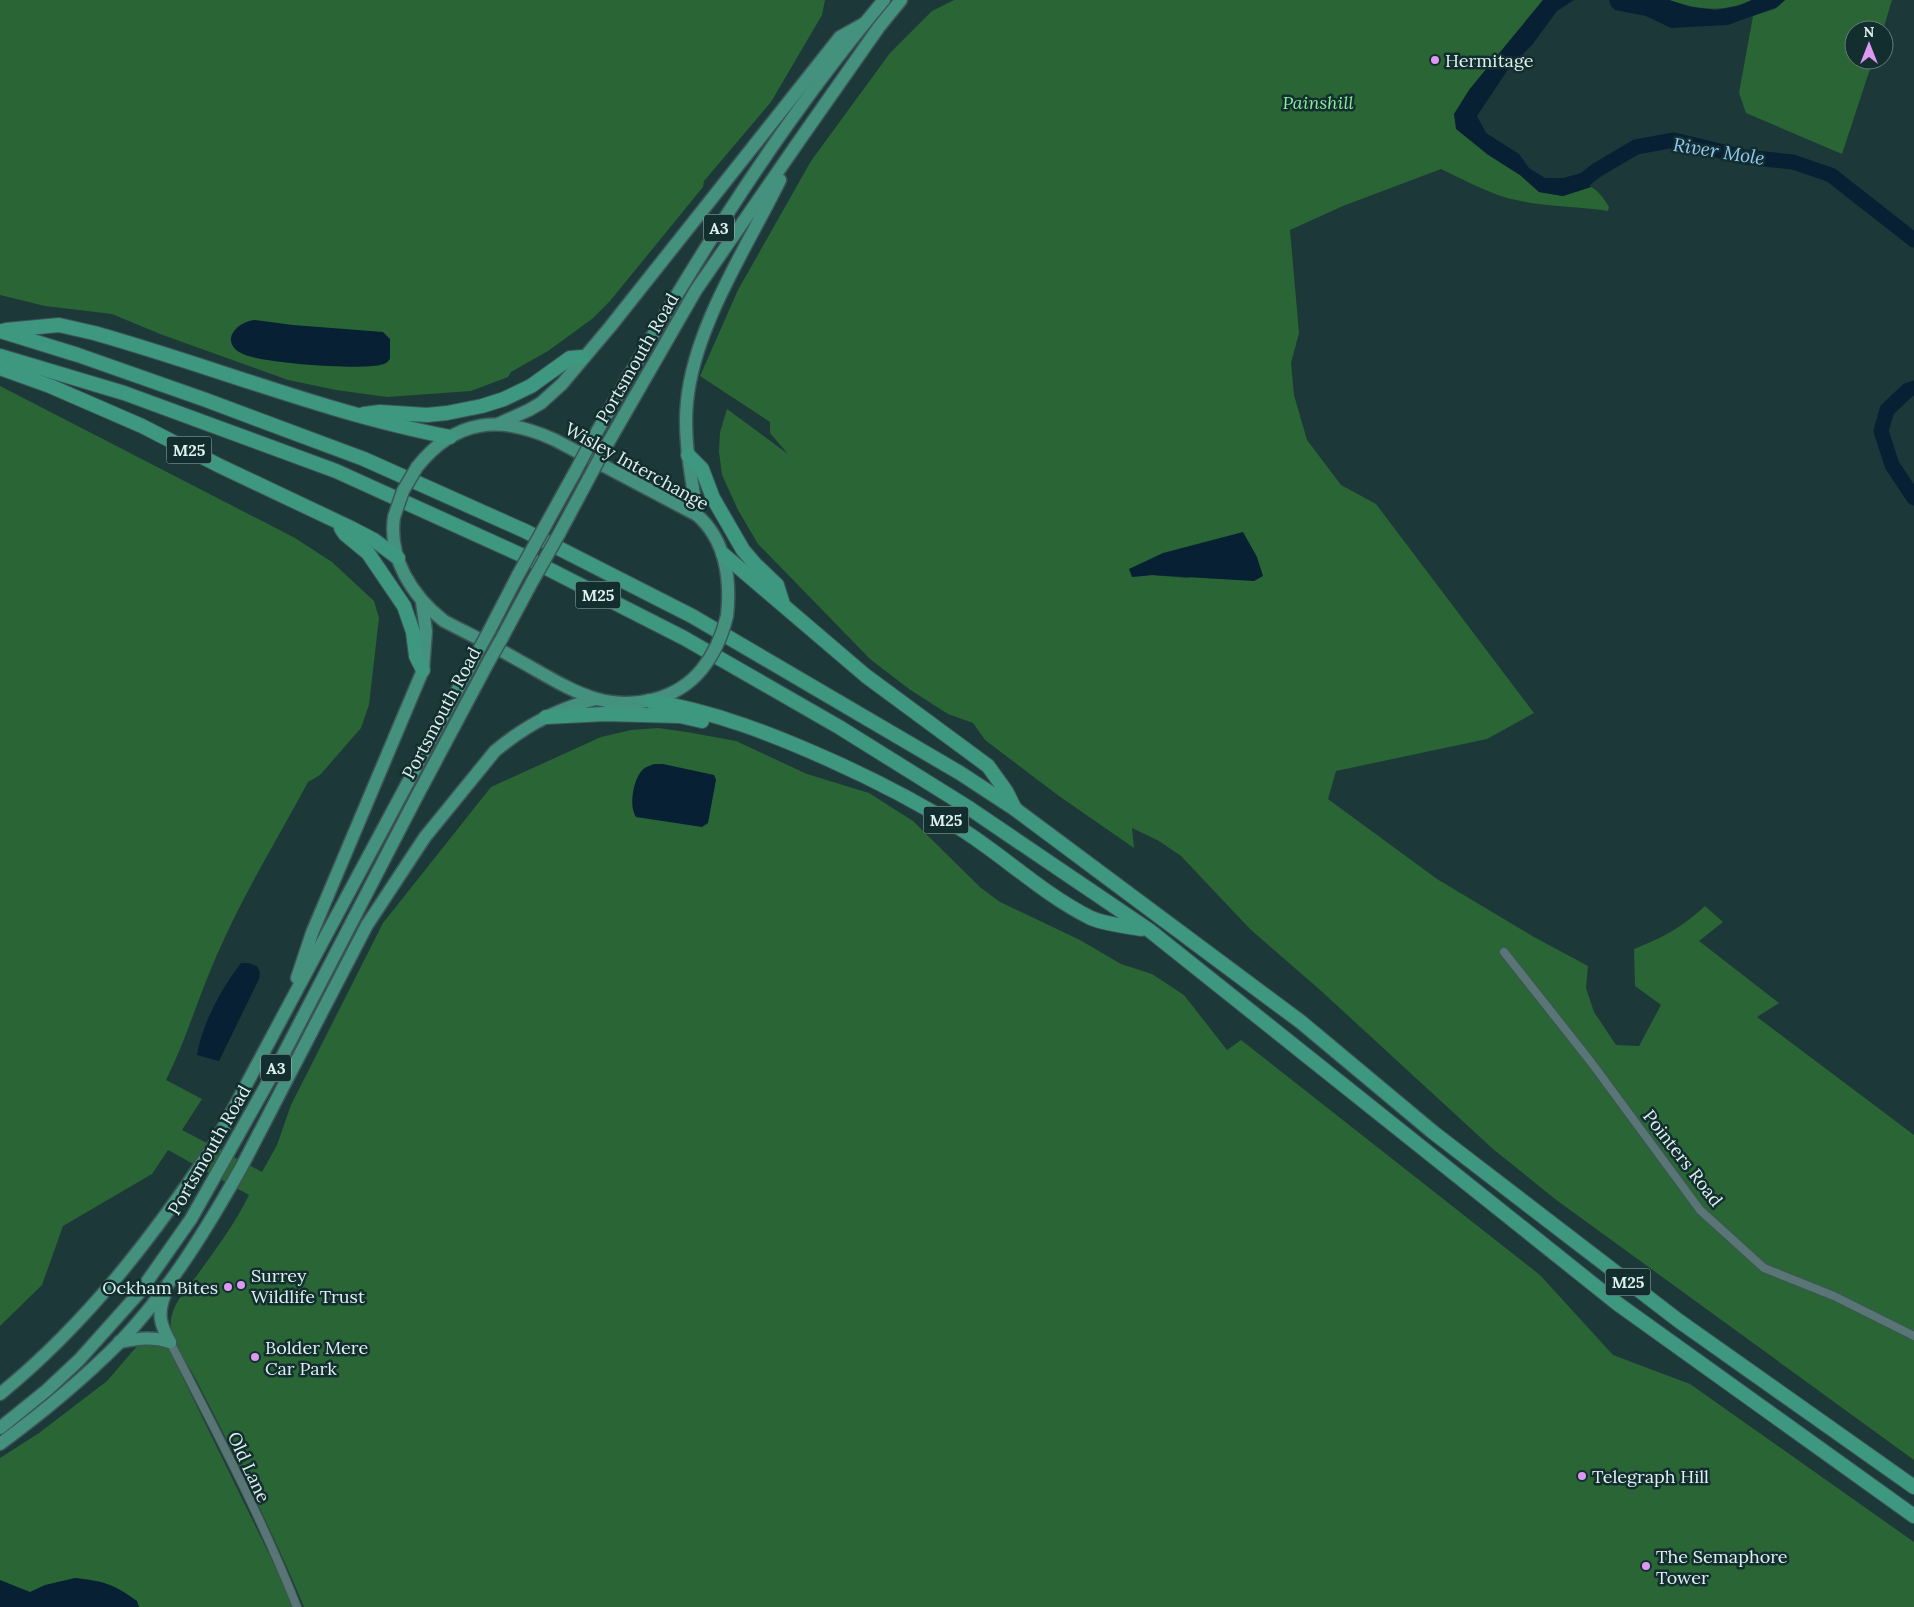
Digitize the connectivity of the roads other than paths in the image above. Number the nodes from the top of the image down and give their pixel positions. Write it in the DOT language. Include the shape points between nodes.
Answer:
graph roads {
  1 [pos="884,0"];
  2 [pos="901,0"];
  3 [pos="865,23"];
  4 [pos="799,141"];
  5 [pos="0,330"];
  6 [pos="0,356"];
  7 [pos="583,357"];
  8 [pos="0,368"];
  9 [pos="356,414"];
  10 [pos="498,424"];
  11 [pos="450,437"];
  12 [pos="688,455"];
  13 [pos="697,515"];
  14 [pos="335,521"];
  15 [pos="723,554"];
  16 [pos="398,558"];
  17 [pos="422,602"];
  18 [pos="783,604"];
  19 [pos="423,670"];
  20 [pos="596,699"];
  21 [pos="650,701"];
  22 [pos="546,718"];
  23 [pos="735,721"];
  24 [pos="1015,809"];
  25 [pos="1149,930"];
  26 [pos="1504,952"];
  27 [pos="290,1002"];
  28 [pos="171,1278"];
  29 [pos="1914,1336"];
  30 [pos="119,1342"];
  31 [pos="170,1342"];
  32 [pos="0,1394"];
  33 [pos="0,1428"];
  34 [pos="0,1444"];
  35 [pos="1914,1487"];
  36 [pos="1914,1516"];
  37 [pos="297,1607"];
  1 -- 3 [label="highway, Portsmouth Road / A3"];
  2 -- 4 [label="highway, Portsmouth Road / A3"];
  3 -- 7 [label="highway, A3" via="840,37"];
  3 -- 27 [label="highway, Portsmouth Road / A3, bridge" via="741,194 650,339 518,575"];
  4 -- 12 [label="highway, A3" via="736,264 695,359 686,403"];
  4 -- 33 [label="highway, Portsmouth Road / A3, bridge" via="696,290 604,450 416,798 281,1058 191,1219 139,1293 79,1360"];
  5 -- 9 [label="highway, M25" via="59,325 85,331"];
  5 -- 24 [label="highway, M25" via="206,400 364,459 525,531 692,616 952,768"];
  6 -- 25 [label="highway, M25" via="124,393 336,471 519,554 684,638 839,727 969,808"];
  7 -- 9 [label="highway, M25" via="570,358 531,386 482,406 447,413"];
  7 -- 10 [label="highway, A3" via="562,384 541,402"];
  8 -- 14 [label="highway, M25" via="142,426"];
  9 -- 11 [label="highway, M25"];
  10 -- 11 [label="highway, Wisley Interchange" via="479,426"];
  10 -- 13 [label="highway, Wisley Interchange" via="534,430"];
  11 -- 16 [label="highway, Wisley Interchange, bridge" via="417,466 403,491 394,517"];
  12 -- 13 [label="highway, A3"];
  12 -- 18 [label="highway, M25" via="702,469 713,498 743,550 777,585"];
  13 -- 15 [label="highway, Wisley Interchange" via="710,528"];
  14 -- 16 [label="highway, M25" via="374,540"];
  14 -- 19 [label="highway, M25" via="368,553 404,606 413,632 416,656"];
  15 -- 18 [label="highway, M25"];
  15 -- 21 [label="highway, Wisley Interchange, bridge" via="729,592 727,616 717,646 697,675 677,689"];
  16 -- 17 [label="highway, Wisley Interchange"];
  17 -- 19 [label="highway, A3" via="426,630"];
  17 -- 20 [label="highway, Wisley Interchange" via="444,621"];
  18 -- 24 [label="highway, M25" via="866,676 988,766"];
  19 -- 27 [label="highway, A3" via="312,933"];
  20 -- 21 [label="highway, Wisley Interchange"];
  20 -- 22 [label="highway, A3" via="570,706"];
  21 -- 23 [label="highway" via="683,706"];
  22 -- 23 [label="highway, M25" via="605,714 680,716 708,723"];
  22 -- 28 [label="highway, A3" via="495,751 425,837 396,880 349,958 226,1194"];
  23 -- 25 [label="highway, M25" via="821,756 919,804 985,844 1062,901 1091,918"];
  24 -- 35 [label="highway, M25" via="1301,1022 1434,1133 1679,1321"];
  25 -- 36 [label="highway, M25" via="1618,1304"];
  26 -- 29 [label="street, Pointers Road" via="1591,1062 1700,1210 1764,1268 1834,1296"];
  27 -- 32 [label="highway, Portsmouth Road / A3" via="214,1145 171,1210 89,1312 31,1369"];
  28 -- 30 [label="highway, A3"];
  28 -- 31 [label="highway, A3" via="160,1307 163,1330"];
  30 -- 31 [label="highway" via="158,1338"];
  30 -- 34 [label="highway, A3" via="51,1405"];
  31 -- 37 [label="street, Old Lane" via="218,1435"];
}
